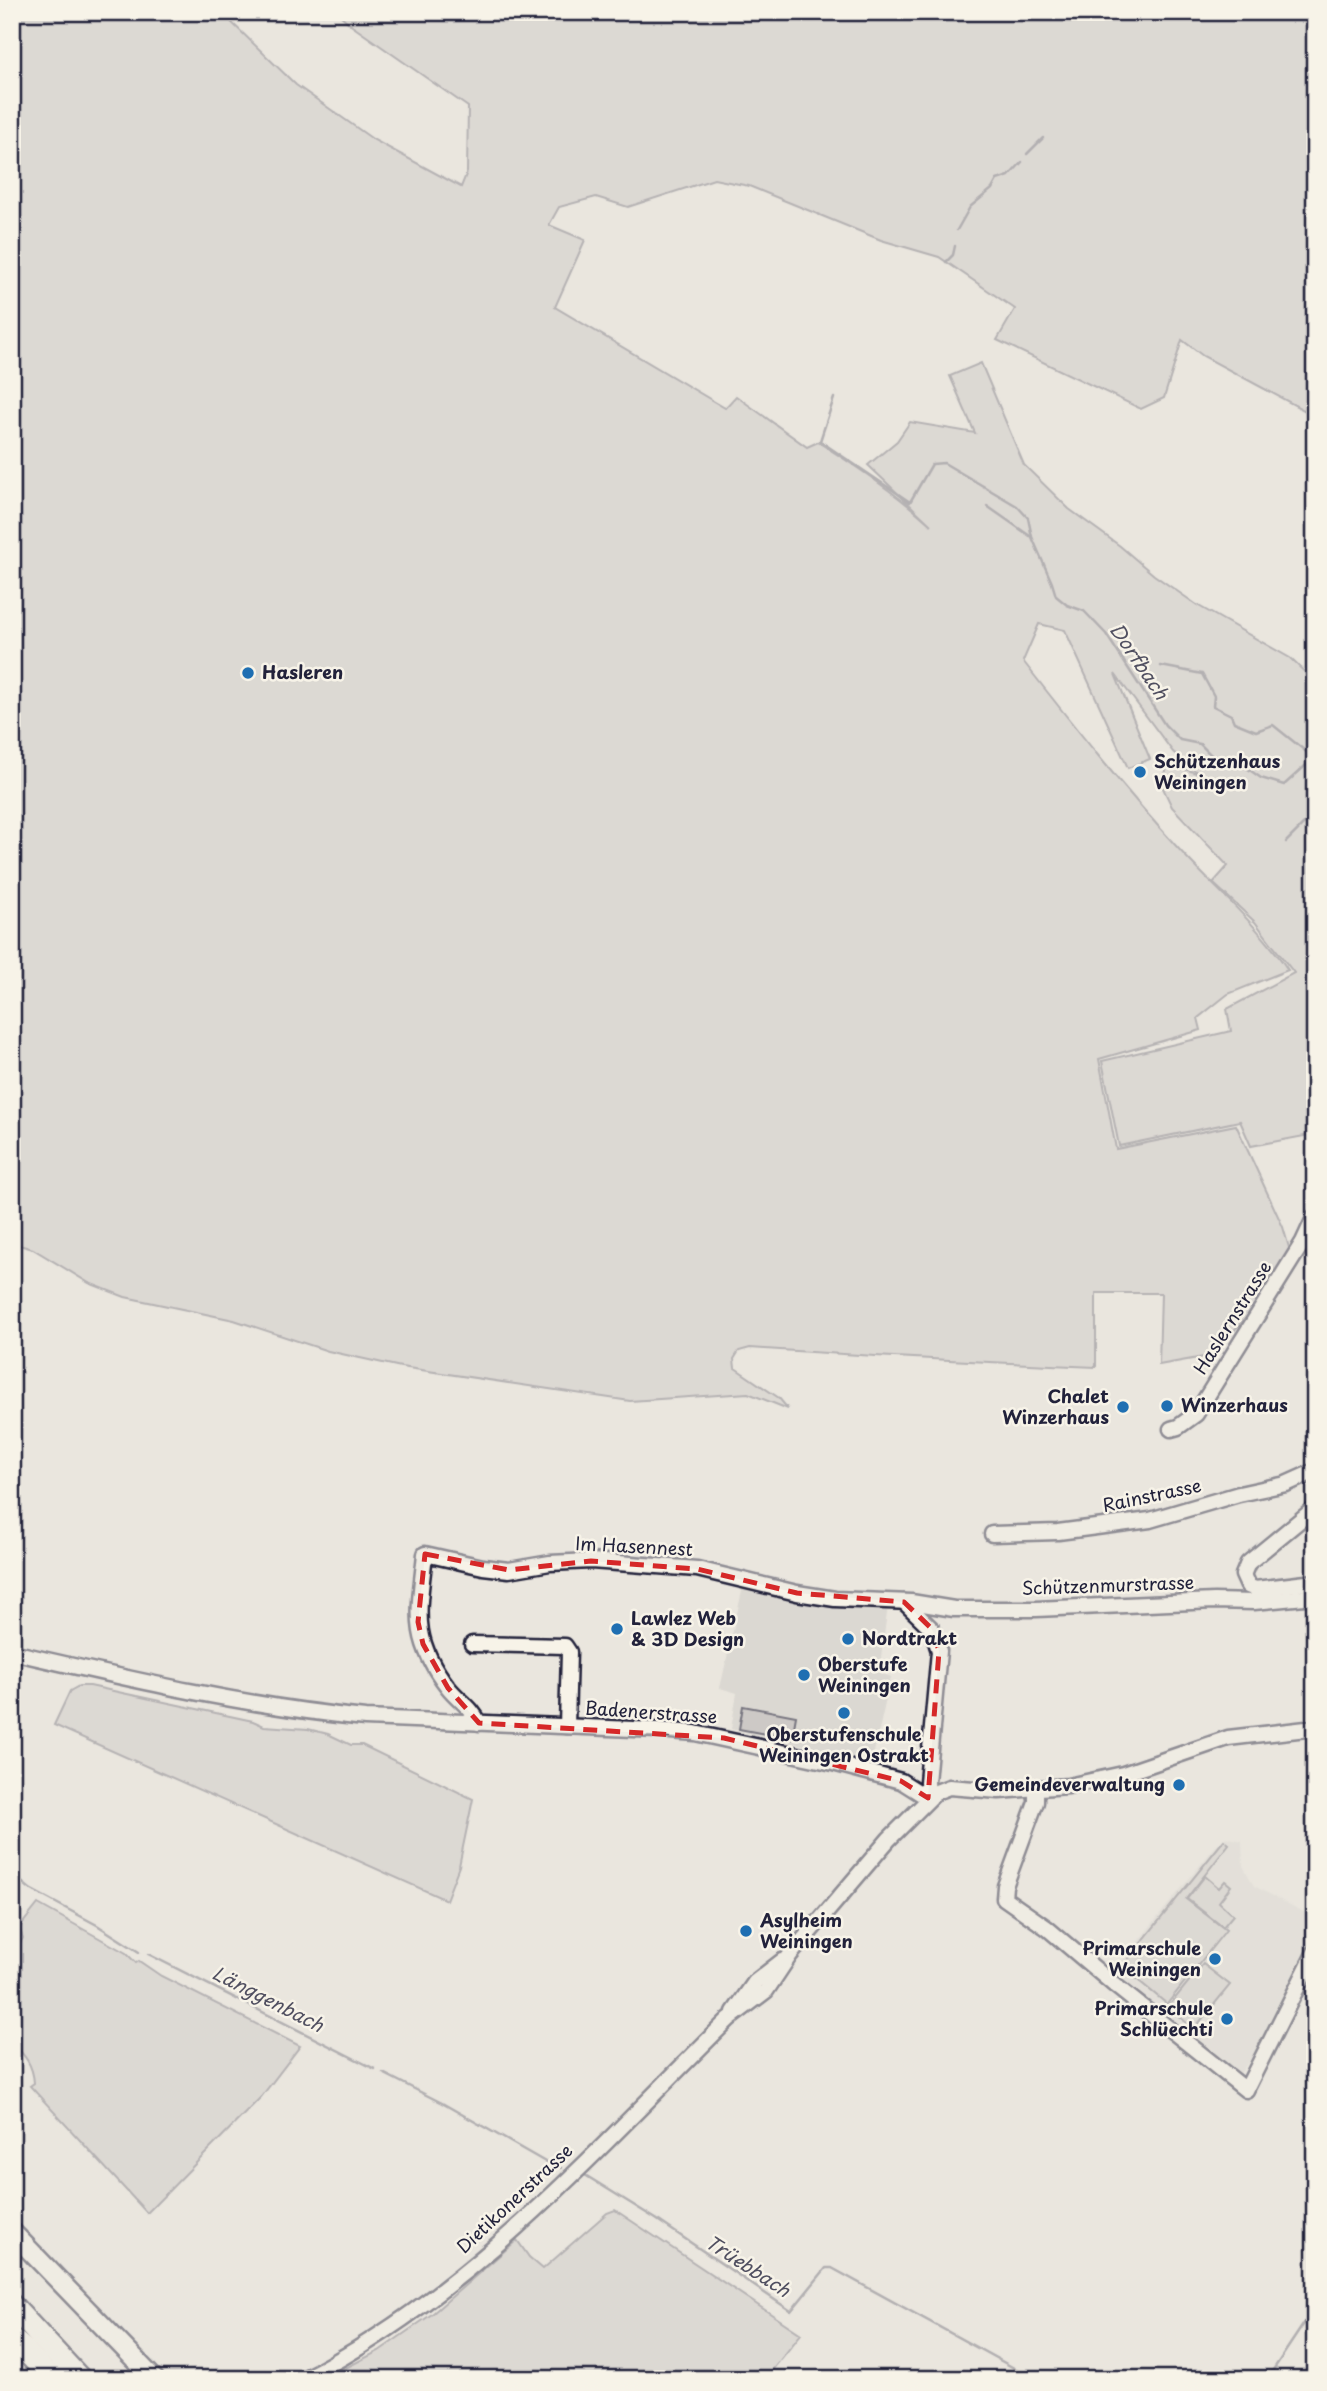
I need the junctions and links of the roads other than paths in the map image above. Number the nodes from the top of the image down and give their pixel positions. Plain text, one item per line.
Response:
1 (1315, 1216) edge
2 (1171, 1429) dead end
3 (1315, 1471) edge
4 (1315, 1508) edge
5 (992, 1534) dead end
6 (1315, 1582) edge
7 (1315, 1596) edge
8 (904, 1602) junction
9 (472, 1644) dead end
10 (12, 1652) edge
11 (479, 1723) junction
12 (567, 1726) junction
13 (1315, 1728) edge
14 (1036, 1790) junction
15 (929, 1798) junction
16 (1315, 1952) edge
17 (12, 2232) edge
18 (12, 2305) edge
19 (12, 2339) edge
20 (12, 2352) edge
21 (35, 2379) edge
22 (52, 2379) edge
23 (80, 2379) edge
24 (154, 2379) edge
25 (303, 2379) edge

1 - 2 street, Haslernstrasse
3 - 5 street, Rainstrasse
4 - 6 street
7 - 8 street, Schützenmurstrasse
8 - 11 street, Im Hasennest
8 - 15 street
9 - 12 street
10 - 11 street, Badenerstrasse
11 - 12 street, Badenerstrasse
12 - 15 street, Badenerstrasse
13 - 14 street
14 - 15 street
14 - 16 street
15 - 25 street, Dietikonerstrasse
17 - 24 main road
18 - 23 highway
19 - 22 highway
20 - 21 highway

